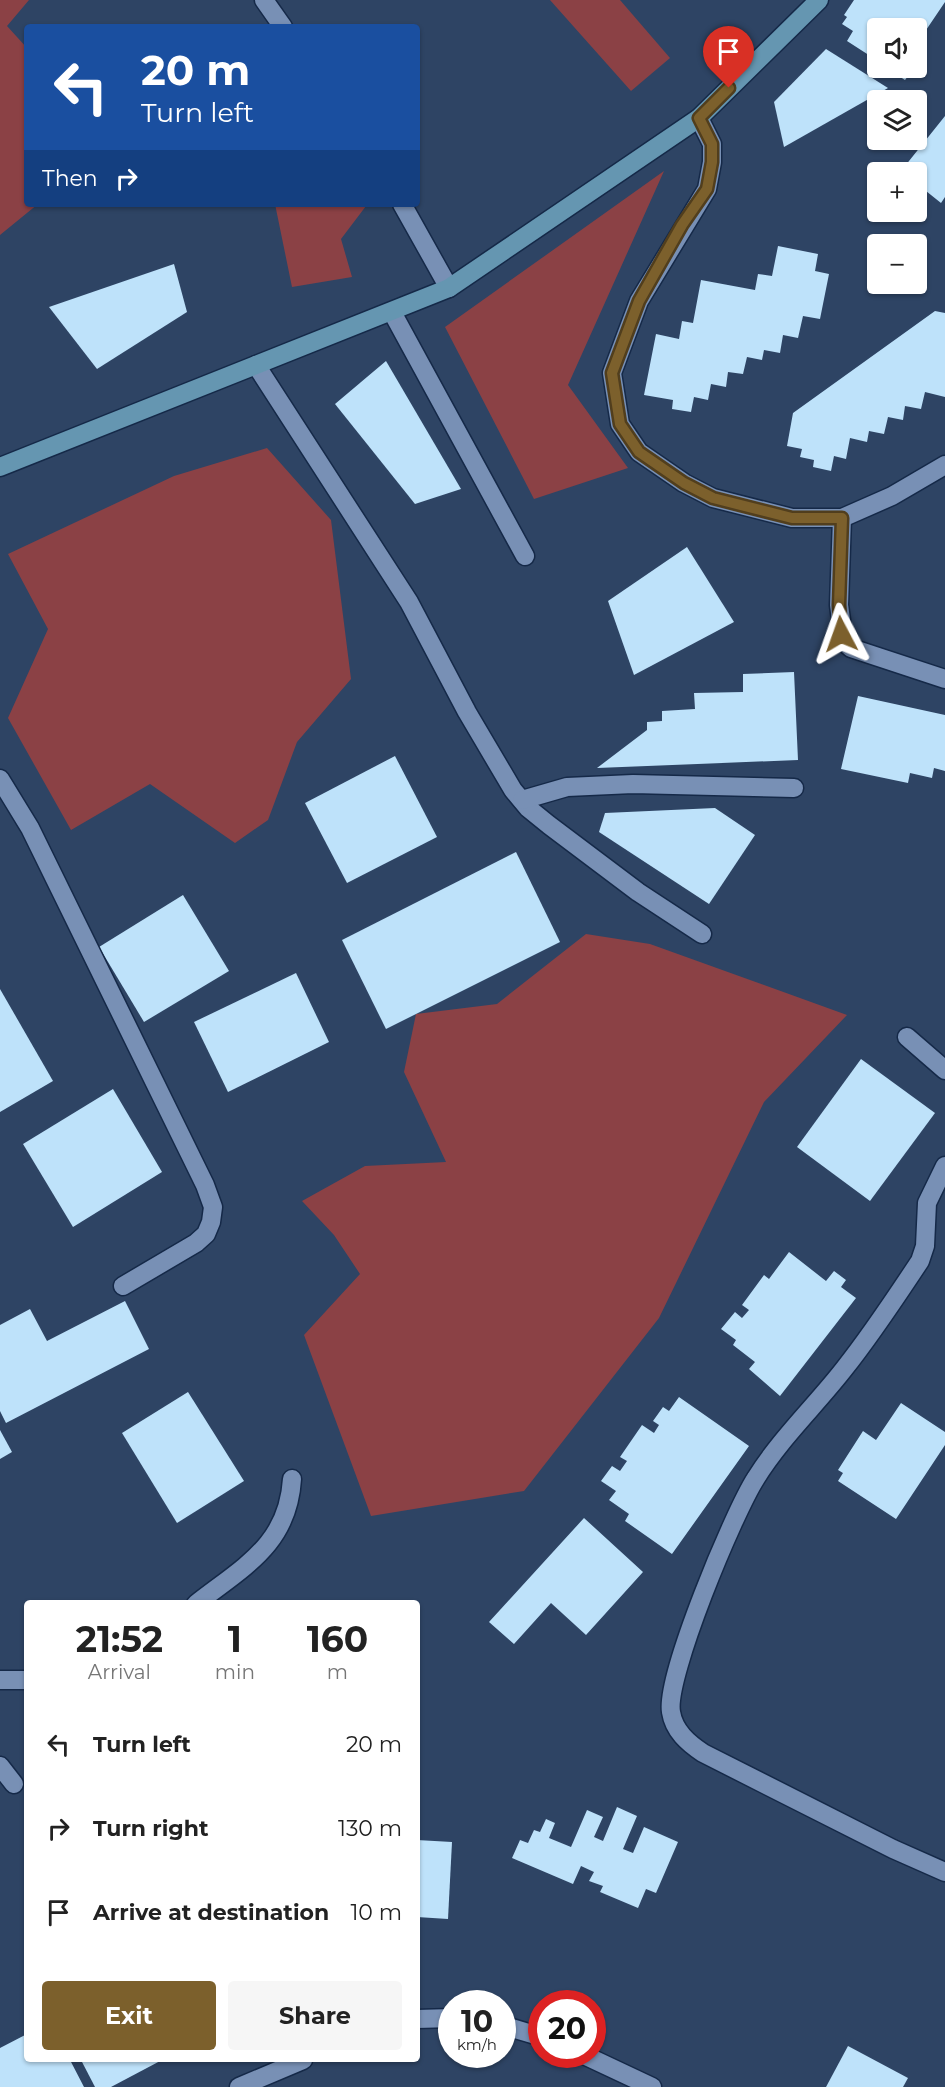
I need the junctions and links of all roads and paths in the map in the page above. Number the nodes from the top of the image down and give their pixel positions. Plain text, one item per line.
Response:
1 (264, 0) edge
2 (819, 0) edge
3 (281, 24) edge
4 (699, 118) junction
5 (404, 207) edge
6 (449, 288) junction
7 (392, 312) junction
8 (256, 365) junction
9 (945, 465) edge
10 (0, 466) edge
11 (842, 518) junction
12 (525, 556) dead end
13 (945, 679) edge
14 (0, 778) edge
15 (794, 788) dead end
16 (522, 800) junction
17 (702, 934) dead end
18 (907, 1037) dead end
19 (945, 1070) edge
20 (945, 1166) edge
21 (123, 1286) dead end
22 (291, 1479) dead end
23 (201, 1600) edge
24 (0, 1680) edge
25 (24, 1680) edge
26 (0, 1766) edge
27 (14, 1784) dead end
28 (945, 1872) edge
29 (438, 2018) edge
30 (420, 2019) edge
31 (301, 2062) edge
32 (606, 2065) edge
33 (283, 2079) edge
34 (239, 2087) edge
35 (652, 2087) edge

1 - 3 street
2 - 4 street
4 - 6 street
4 - 11 street
5 - 6 street
6 - 7 street
7 - 8 street
7 - 12 street
8 - 10 street
8 - 16 street
9 - 11 street
11 - 13 street
14 - 21 street
15 - 16 street
16 - 17 street
18 - 19 street
20 - 28 street
22 - 23 street
24 - 25 street
26 - 27 street
29 - 30 street
31 - 33 street
32 - 35 street
33 - 34 street

